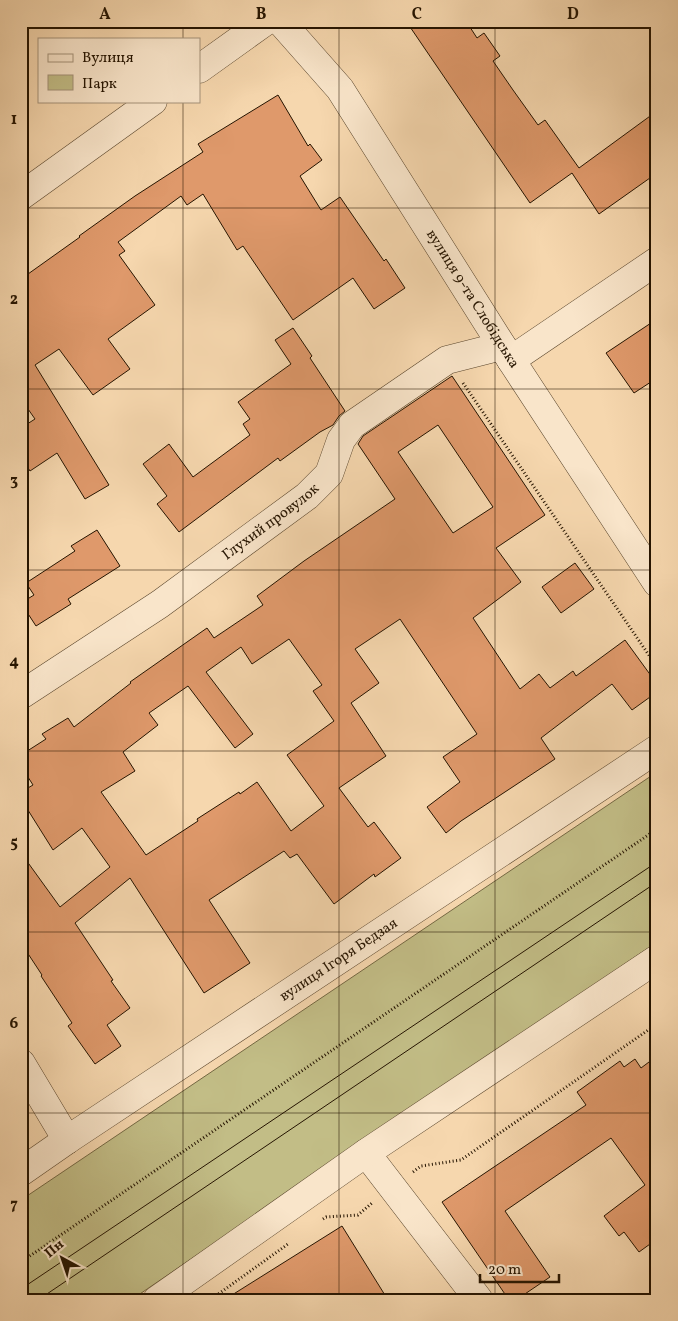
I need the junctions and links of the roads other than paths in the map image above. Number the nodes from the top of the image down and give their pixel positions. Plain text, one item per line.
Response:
1 (266, 21) edge
2 (280, 21) edge
3 (200, 68) edge
4 (153, 102) edge
5 (21, 196) edge
6 (657, 261) edge
7 (507, 353) junction
8 (657, 583) edge
9 (21, 695) edge
10 (657, 749) edge
11 (657, 959) edge
12 (21, 1064) edge
13 (67, 1140) junction
14 (366, 1153) junction
15 (21, 1172) edge
16 (157, 1300) edge
17 (478, 1300) edge

1 - 3 street
2 - 7 street, вулиця 9-та Слобідська
4 - 5 street
6 - 7 street, Глухий провулок
7 - 8 street, вулиця 9-та Слобідська
7 - 9 street, Глухий провулок
10 - 13 street, вулиця Ігоря Бедзая
11 - 14 street
12 - 13 street
13 - 15 street, вулиця Ігоря Бедзая
14 - 16 street
14 - 17 street

